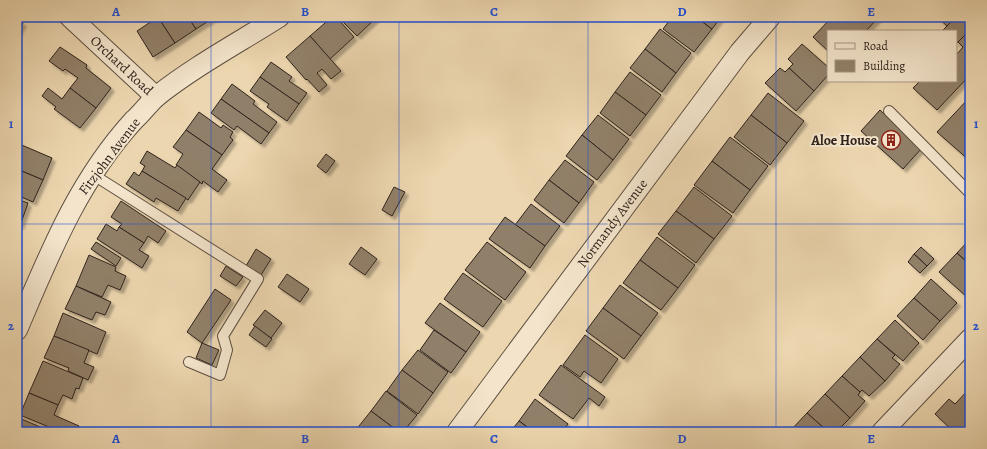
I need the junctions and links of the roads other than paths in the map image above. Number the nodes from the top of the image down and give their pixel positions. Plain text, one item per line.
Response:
1 (70, 17) edge
2 (279, 17) edge
3 (770, 17) edge
4 (156, 97) junction
5 (890, 111) dead end
6 (92, 174) junction
7 (970, 193) edge
8 (17, 330) edge
9 (970, 339) edge
10 (189, 362) dead end
11 (457, 432) edge
12 (882, 432) edge

1 - 4 street, Orchard Road
2 - 4 street, Fitzjohn Avenue
3 - 11 street, Normandy Avenue
4 - 6 street, Fitzjohn Avenue
5 - 7 lane
6 - 8 street, Fitzjohn Avenue
6 - 10 lane
9 - 12 street

